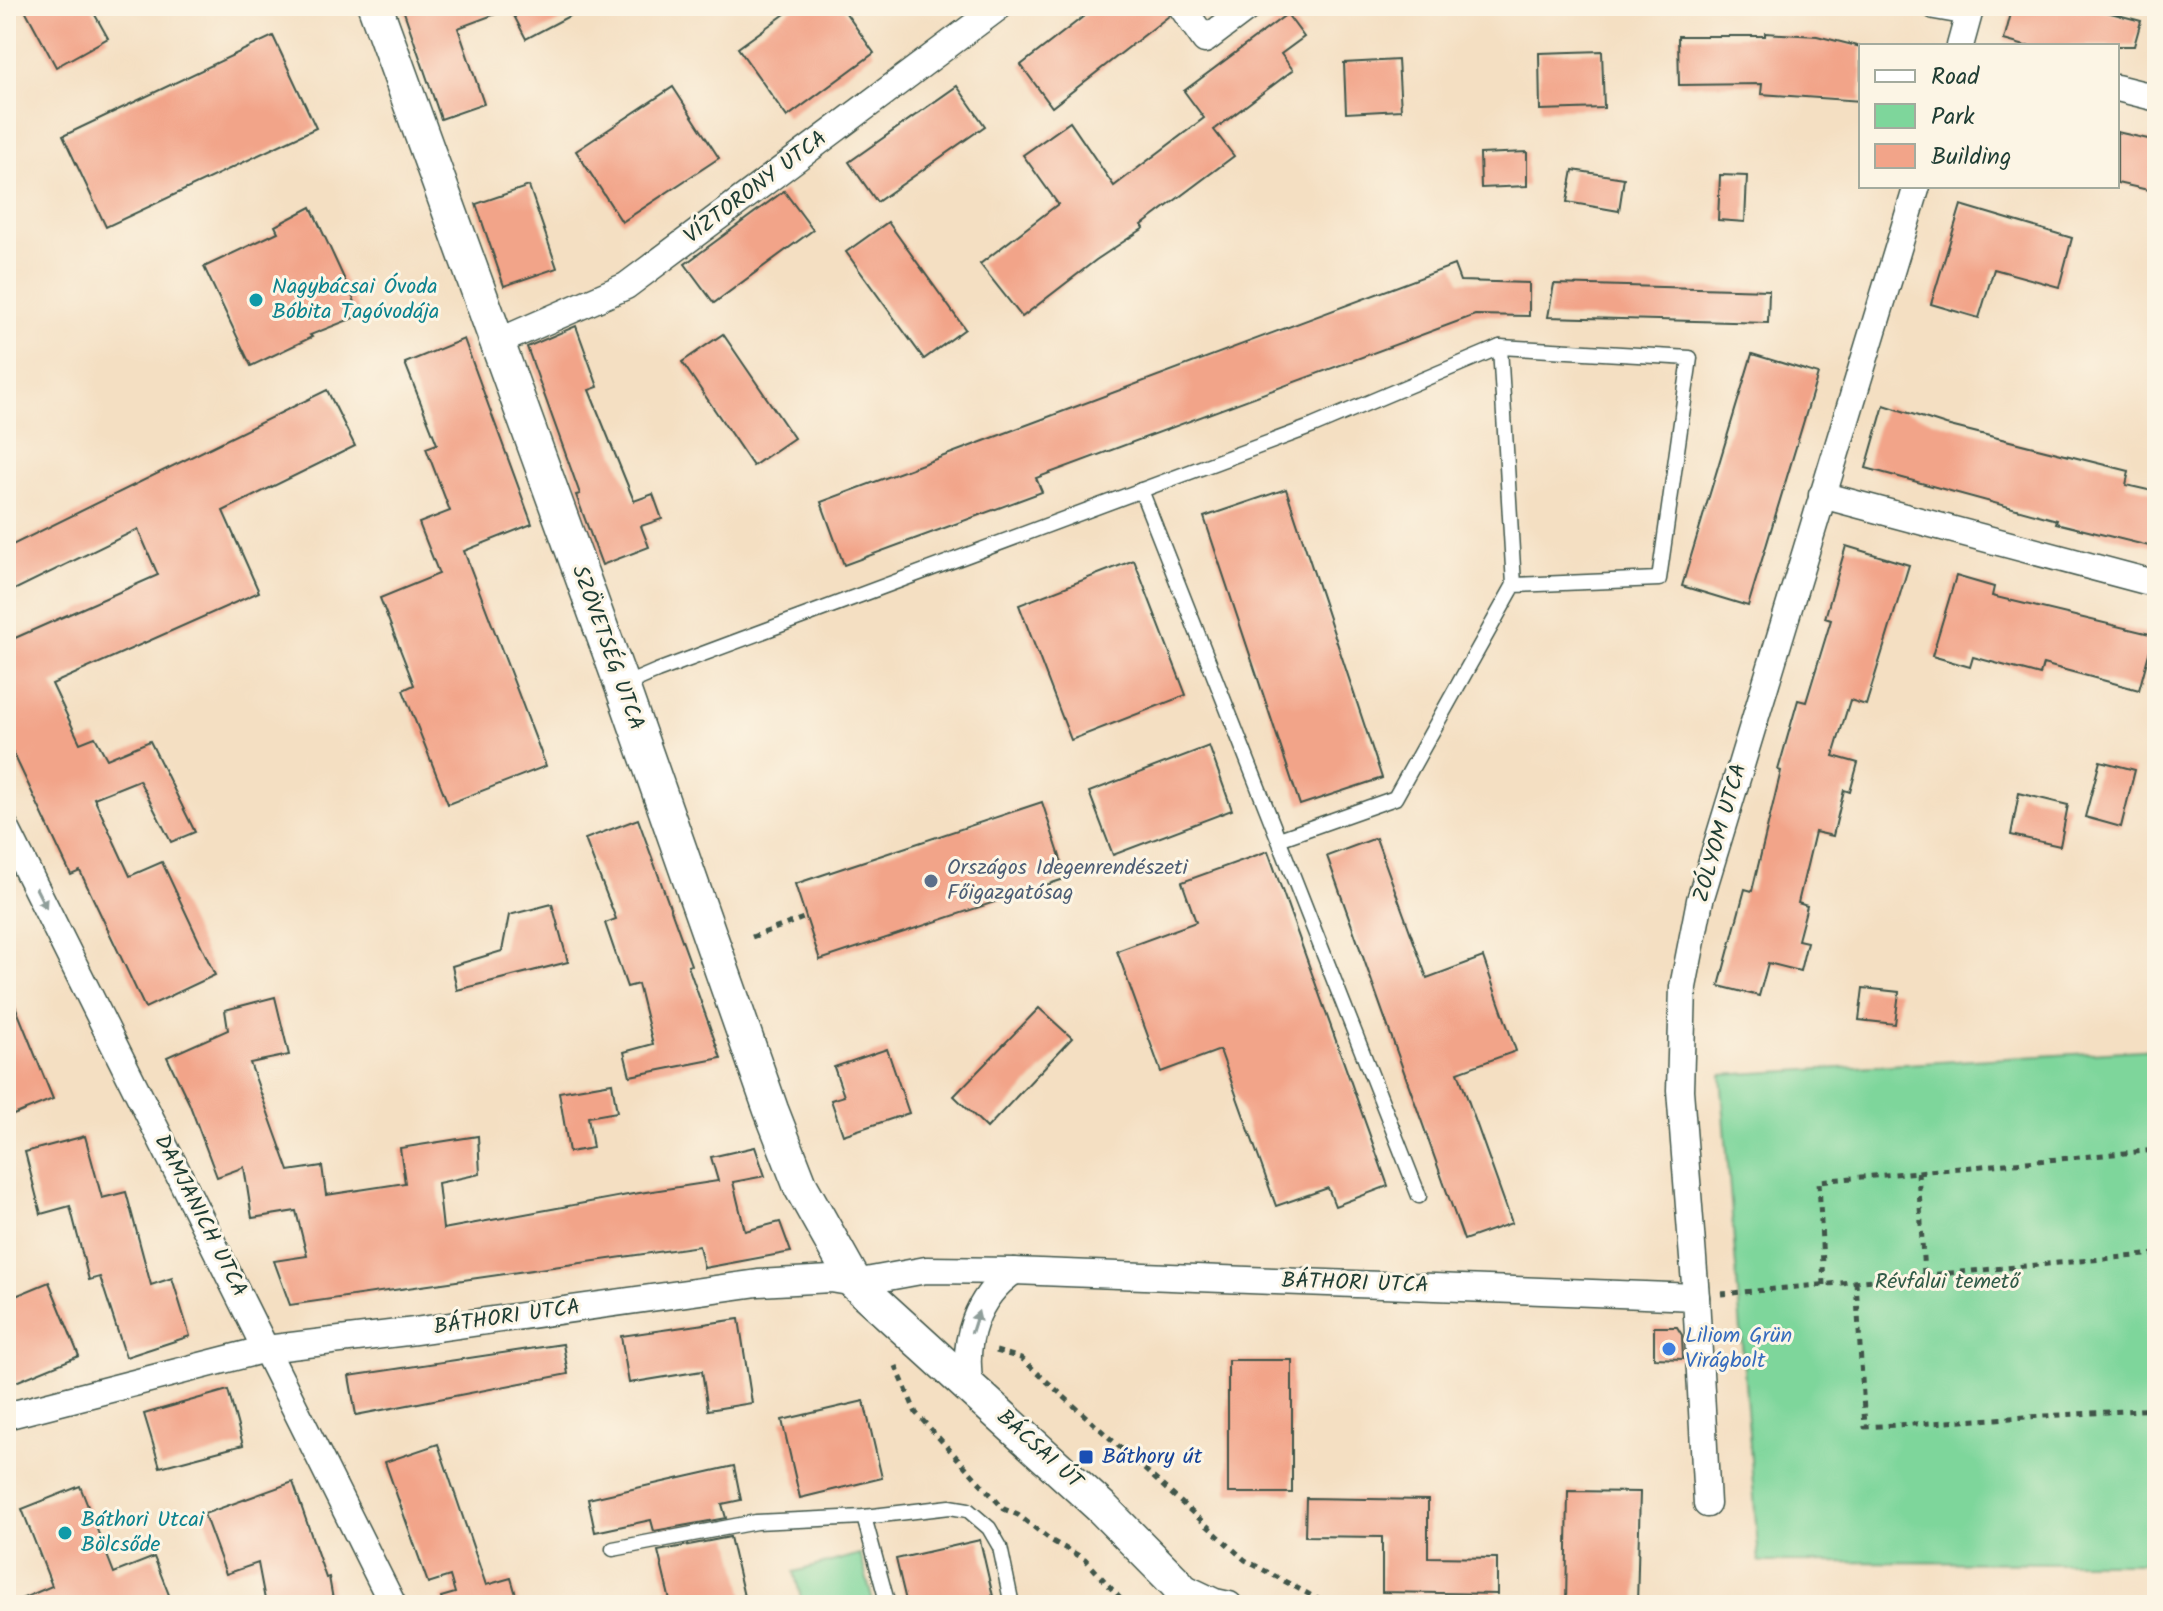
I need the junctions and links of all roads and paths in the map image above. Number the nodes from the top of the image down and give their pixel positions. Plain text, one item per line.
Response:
1 (376, 6) edge
2 (1000, 6) edge
3 (1181, 6) edge
4 (1250, 6) edge
5 (1935, 6) edge
6 (1970, 9) edge
7 (1961, 44) edge
8 (2119, 88) edge
9 (2157, 98) edge
10 (1916, 188) edge
11 (498, 342) junction
12 (1500, 347) junction
13 (1141, 490) junction
14 (1822, 495) junction
15 (2157, 584) edge
16 (1514, 585) junction
17 (622, 686) junction
18 (6, 828) edge
19 (1279, 839) junction
20 (806, 917) dead end
21 (752, 937) dead end
22 (2157, 1150) edge
23 (1918, 1172) junction
24 (1419, 1196) dead end
25 (2157, 1254) edge
26 (1014, 1271) junction
27 (1924, 1275) junction
28 (1856, 1282) junction
29 (855, 1283) junction
30 (1824, 1285) junction
31 (1696, 1297) junction
32 (985, 1348) dead end
33 (266, 1349) junction
34 (888, 1355) dead end
35 (970, 1386) junction
36 (2157, 1409) edge
37 (6, 1416) edge
38 (1707, 1504) dead end
39 (864, 1517) junction
40 (613, 1549) dead end
41 (1184, 1594) edge
42 (393, 1605) edge
43 (888, 1605) edge
44 (1012, 1605) edge
45 (1126, 1605) edge
46 (1229, 1605) edge
47 (1329, 1605) edge

1 - 11 street, SZÖVETSÉG UTCA
2 - 11 street, VÍZTORONY UTCA
3 - 4 street
5 - 6 street
6 - 7 street
8 - 9 street
10 - 14 street, ZÓLYOM UTCA
11 - 17 street, SZÖVETSÉG UTCA
12 - 13 lane
12 - 16 lane
12 - 16 lane
13 - 17 lane
13 - 19 lane
14 - 15 street
14 - 31 street, ZÓLYOM UTCA
16 - 19 lane
17 - 29 street, SZÖVETSÉG UTCA
18 -> 33 street, DAMJANICH UTCA
19 - 24 lane
20 - 21 path
22 - 23 path
23 - 27 path
23 - 30 path
25 - 27 path
26 - 29 street, BÁTHORI UTCA
26 - 31 street, BÁTHORI UTCA
35 -> 26 street
27 - 28 path
28 - 30 path
28 - 36 path
29 - 33 street, BÁTHORI UTCA
29 - 35 street, BÁCSAI ÚT
30 - 31 path
31 - 38 street, ZÓLYOM UTCA
32 - 47 path
33 - 37 street, BÁTHORI UTCA
33 - 42 street, DAMJANICH UTCA
34 - 45 path
35 - 41 street, BÁCSAI ÚT
39 - 40 lane
39 - 43 lane
39 - 44 lane
41 - 46 street, BÁCSAI ÚT

